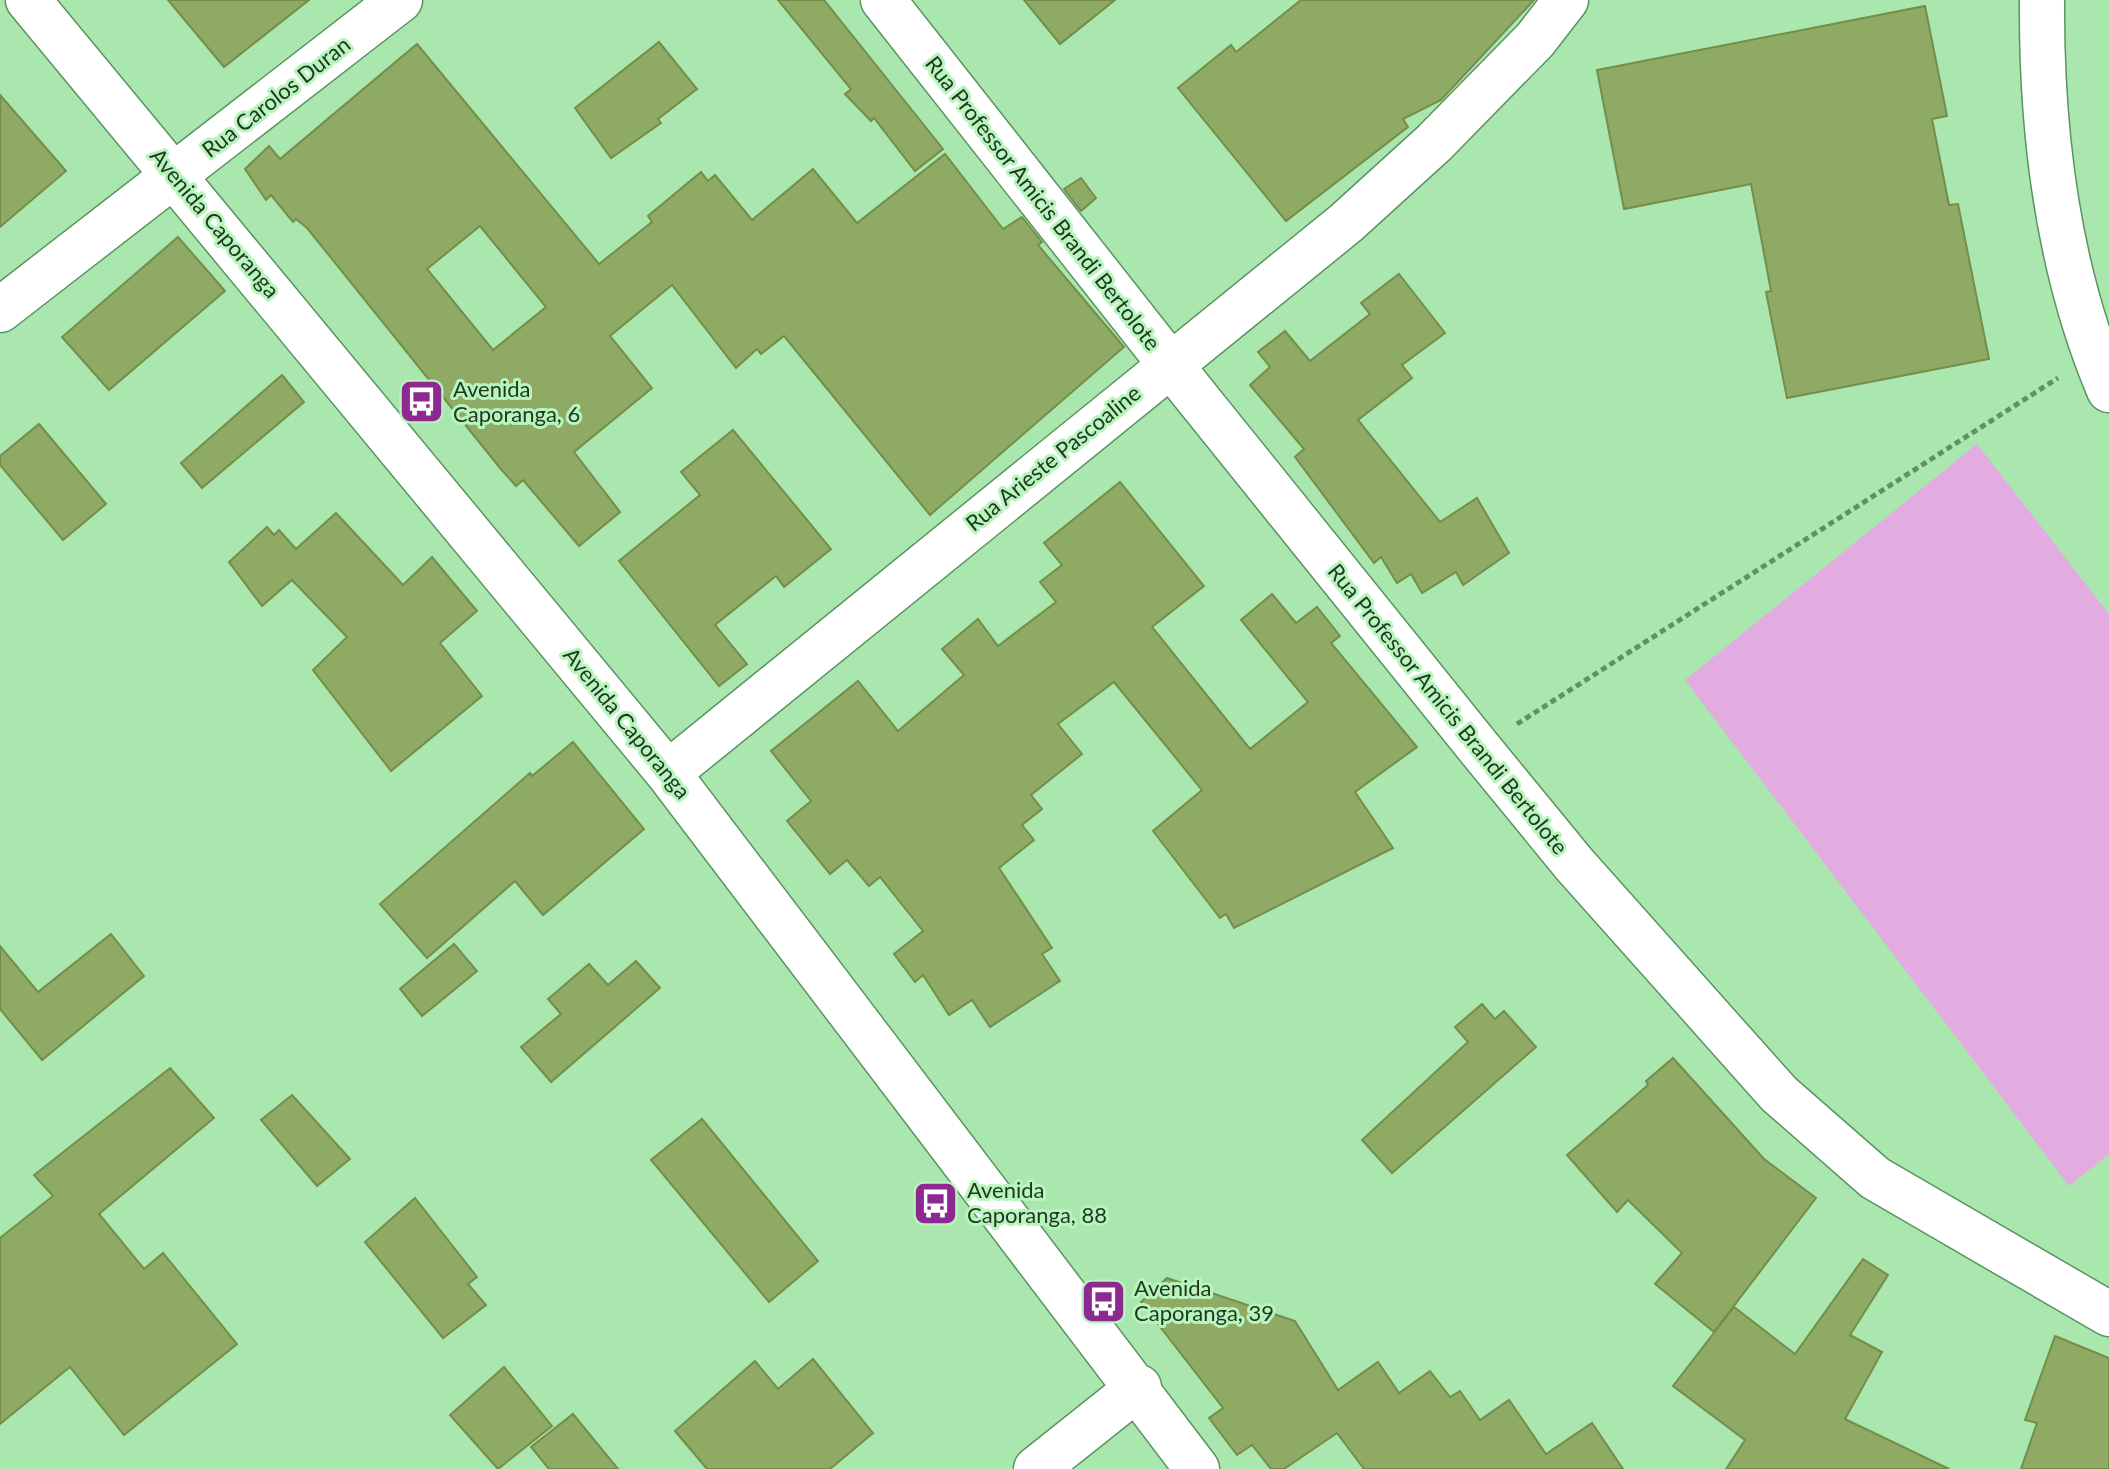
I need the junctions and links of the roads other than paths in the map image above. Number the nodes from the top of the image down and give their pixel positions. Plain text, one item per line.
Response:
1 (28, 0) edge
2 (400, 0) edge
3 (883, 0) edge
4 (1566, 0) edge
5 (2042, 0) edge
6 (177, 175) junction
7 (0, 310) edge
8 (1169, 363) junction
9 (2102, 372) edge
10 (668, 773) junction
11 (2109, 1314) edge
12 (1139, 1387) junction
13 (1036, 1469) edge
14 (1197, 1469) edge

1 - 6 street, Avenida Caporanga
2 - 6 street, Rua Carolos Duran
3 - 8 street, Rua Professor Amicis Brandi Bertolote
4 - 8 street, Rua Arieste Pascoaline
5 - 9 street
6 - 7 street, Rua Carolos Duran
6 - 10 street, Avenida Caporanga
8 - 10 street, Rua Arieste Pascoaline
8 - 11 street, Rua Professor Amicis Brandi Bertolote
10 - 12 street, Avenida Caporanga
12 - 13 street
12 - 14 street, Avenida Caporanga

